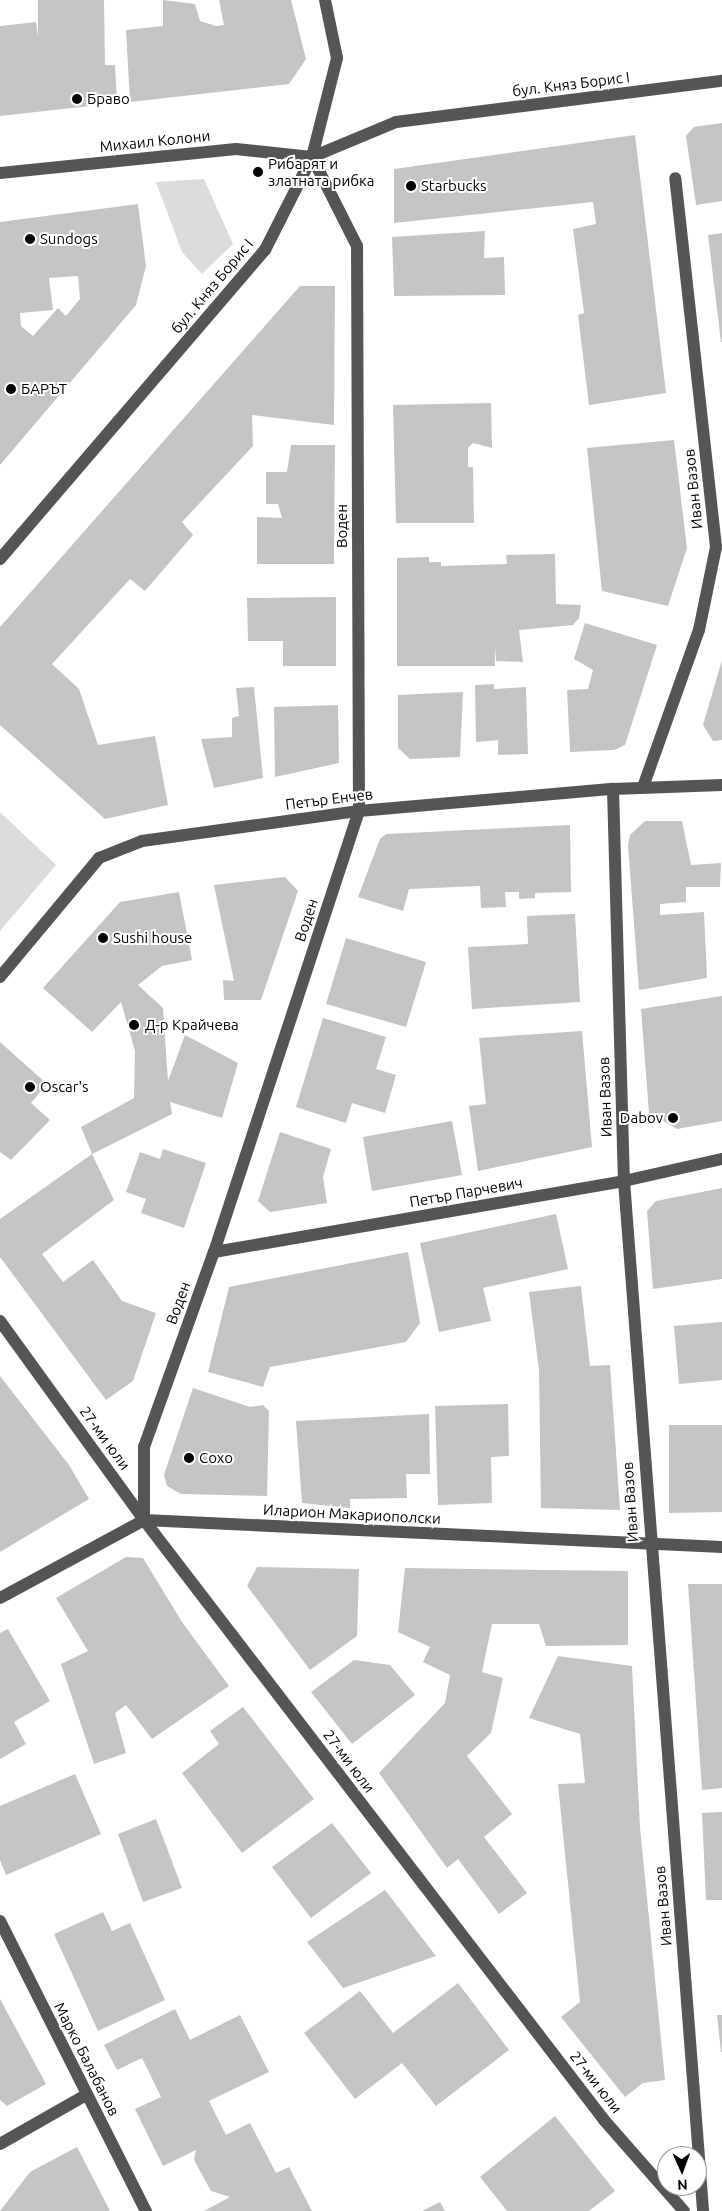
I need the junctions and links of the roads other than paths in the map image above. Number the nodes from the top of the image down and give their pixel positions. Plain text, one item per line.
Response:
1 (325, 0) edge
2 (722, 81) edge
3 (312, 157) junction
4 (0, 173) edge
5 (675, 178) dead end
6 (0, 559) edge
7 (722, 785) edge
8 (643, 787) junction
9 (613, 789) junction
10 (359, 810) junction
11 (0, 977) edge
12 (722, 1159) edge
13 (624, 1181) junction
14 (214, 1252) junction
15 (0, 1321) edge
16 (144, 1520) junction
17 (650, 1547) junction
18 (722, 1547) edge
19 (0, 1598) edge
20 (0, 1921) edge
21 (86, 2095) junction
22 (0, 2144) edge
23 (146, 2211) edge
24 (684, 2211) edge
25 (703, 2211) edge

1 - 3 street
2 - 3 street, бул. Княз Борис I
3 - 4 street, Михаил Колони
3 - 6 street, бул. Княз Борис I
3 - 10 street, Воден
5 - 8 street, Иван Вазов
7 - 8 street, Петър Енчев
8 - 9 street, Петър Енчев
9 - 10 street, Петър Енчев
9 - 13 street, Иван Вазов
10 - 11 street, Петър Енчев
10 - 14 street, Воден
12 - 13 street, Петър Парчевич
13 - 14 street, Петър Парчевич
13 - 17 street, Иван Вазов
14 - 16 street, Воден
15 - 16 street, 27-ми юли
16 - 17 street, Иларион Макариополски
16 - 19 street
16 - 24 street, 27-ми юли
17 - 18 street, Иларион Макариополски
17 - 25 street, Иван Вазов
20 - 21 street, Марко Балабанов
21 - 22 street
21 - 23 street, Марко Балабанов

